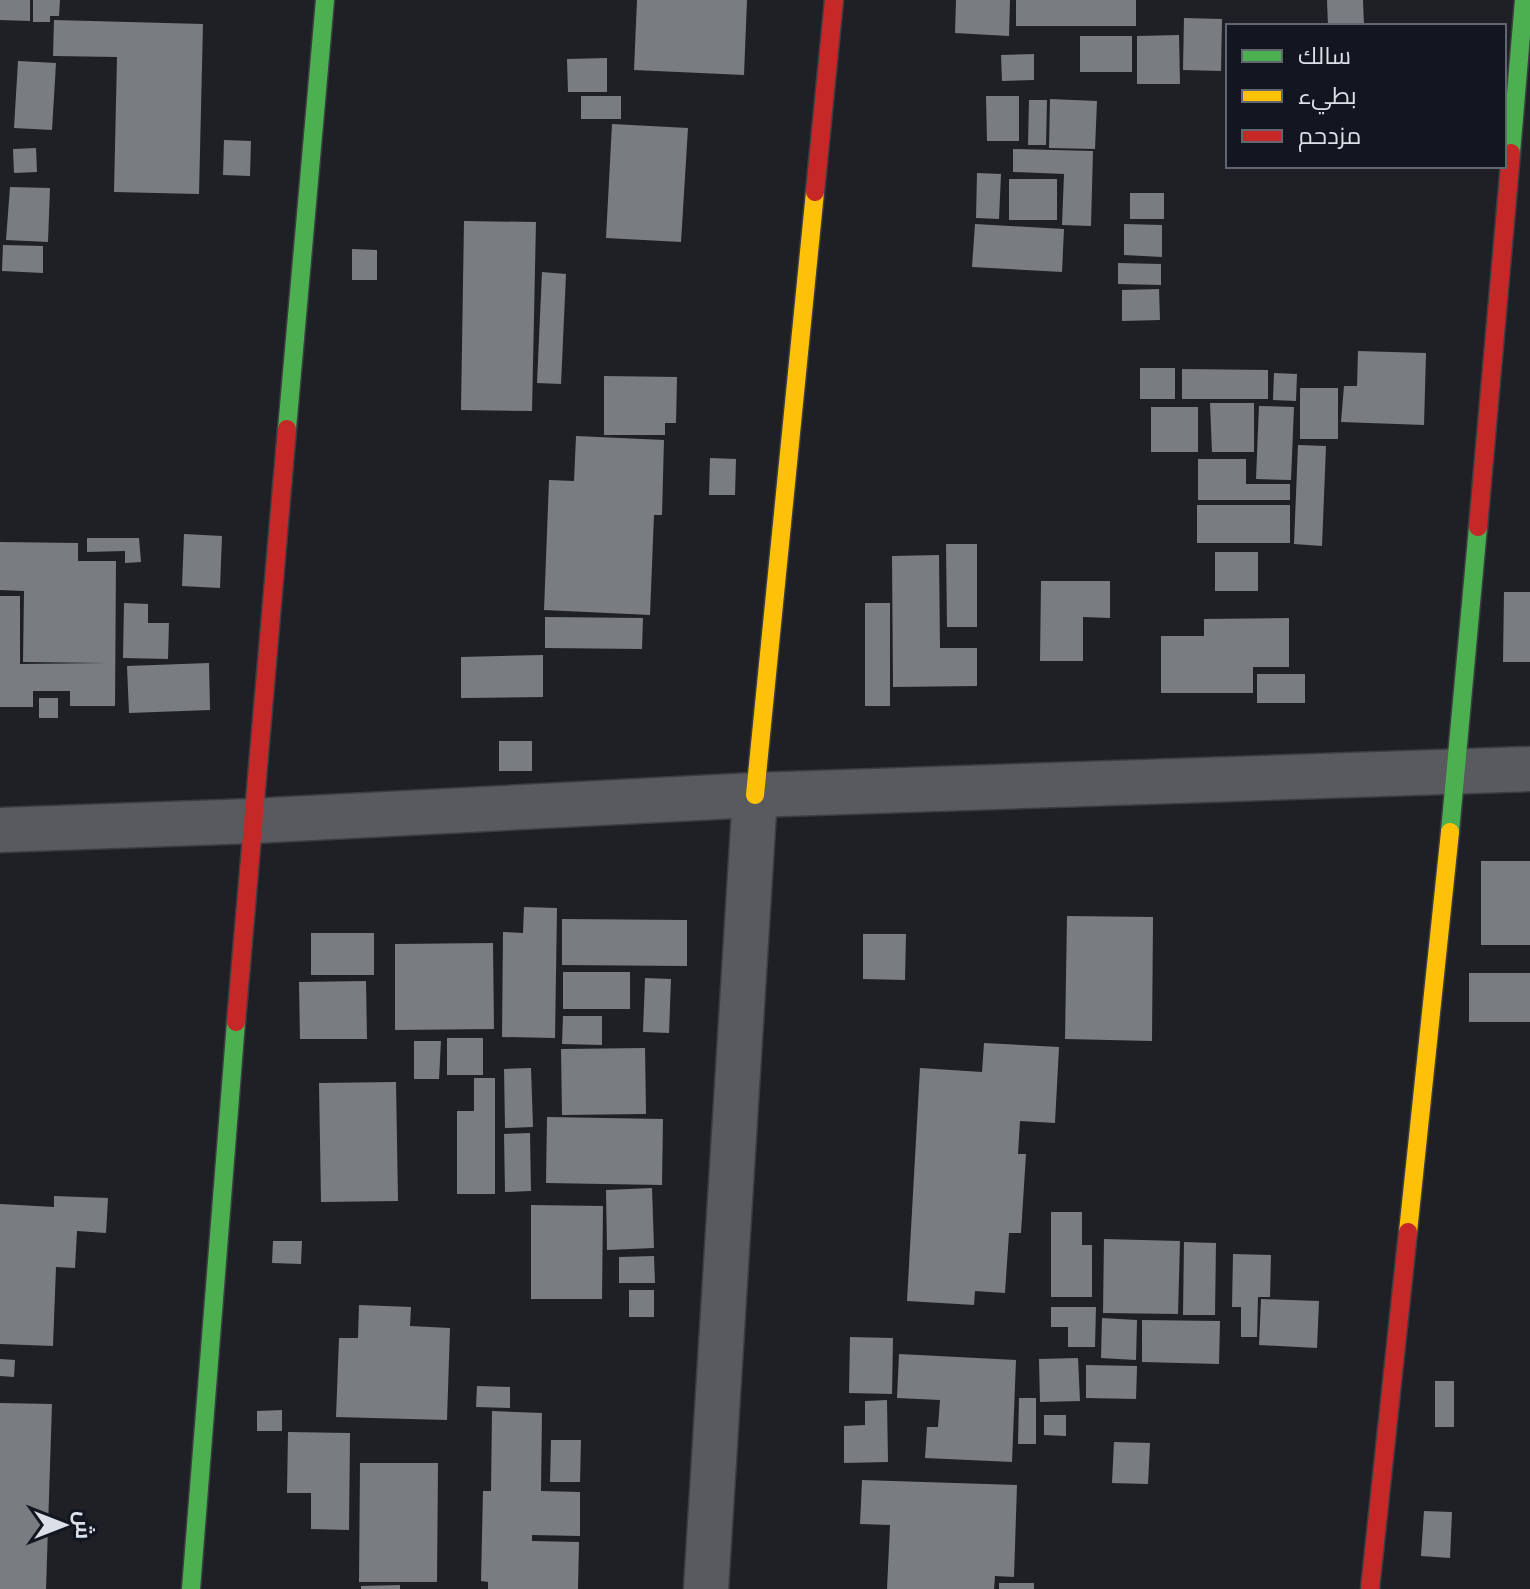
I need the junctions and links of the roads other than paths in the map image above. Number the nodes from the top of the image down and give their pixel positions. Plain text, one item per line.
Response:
1 (325, 0) edge
2 (834, 0) edge
3 (1524, 0) edge
4 (1530, 769) edge
5 (1457, 771) junction
6 (755, 795) junction
7 (252, 821) junction
8 (0, 830) edge
9 (191, 1589) edge
10 (706, 1589) edge
11 (1370, 1589) edge

1 - 7 street
2 - 6 street
3 - 5 street
4 - 5 street
5 - 6 street
5 - 11 street
6 - 7 street
6 - 10 street
7 - 8 street
7 - 9 street

